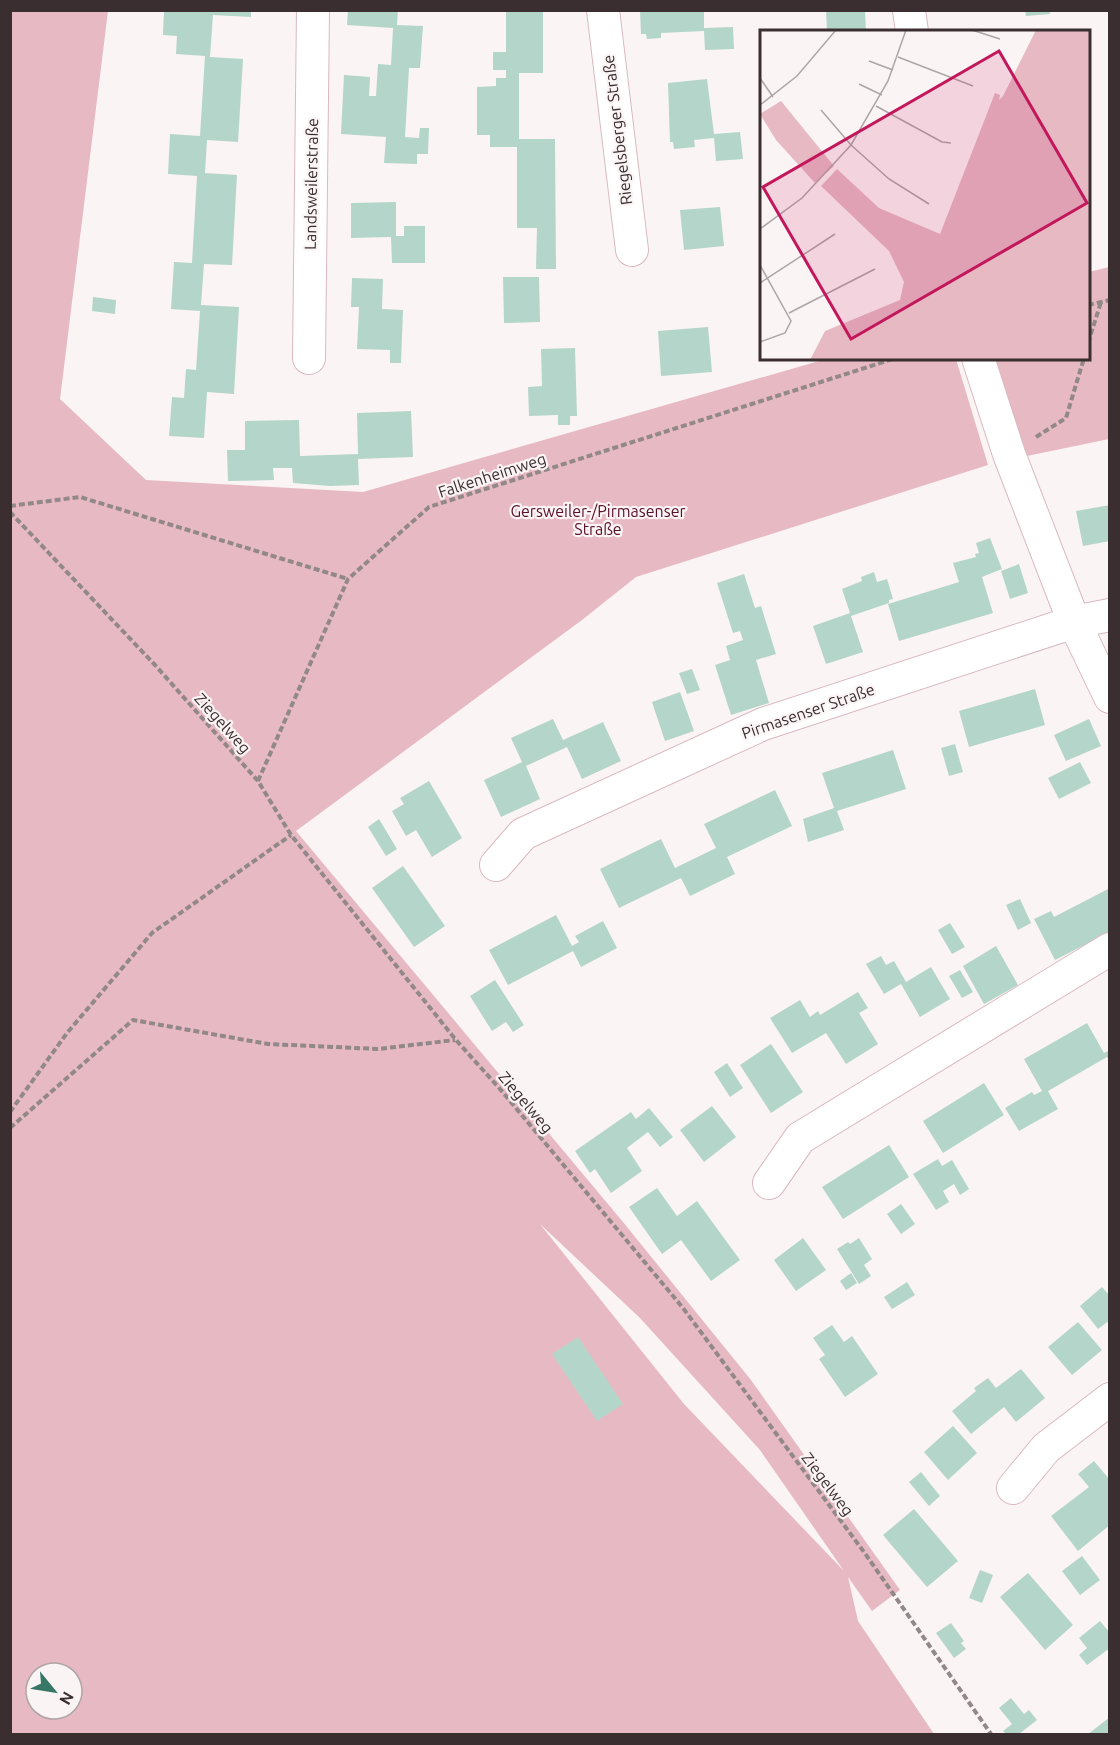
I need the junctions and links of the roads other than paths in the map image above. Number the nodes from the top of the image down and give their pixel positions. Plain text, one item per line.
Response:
1 (313, 10) edge
2 (603, 10) edge
3 (909, 10) edge
4 (912, 30) edge
5 (632, 250) dead end
6 (309, 358) dead end
7 (979, 360) edge
8 (1110, 615) edge
9 (1074, 622) junction
10 (1110, 697) edge
11 (496, 865) dead end
12 (1110, 949) edge
13 (769, 1183) dead end
14 (1110, 1399) edge
15 (1013, 1488) dead end

1 - 6 street, Landsweilerstraße
2 - 5 street, Riegelsberger Straße
3 - 4 street
7 - 9 street
8 - 9 street, Pirmasenser Straße
9 - 10 street
9 - 11 street, Pirmasenser Straße
12 - 13 street
14 - 15 street

